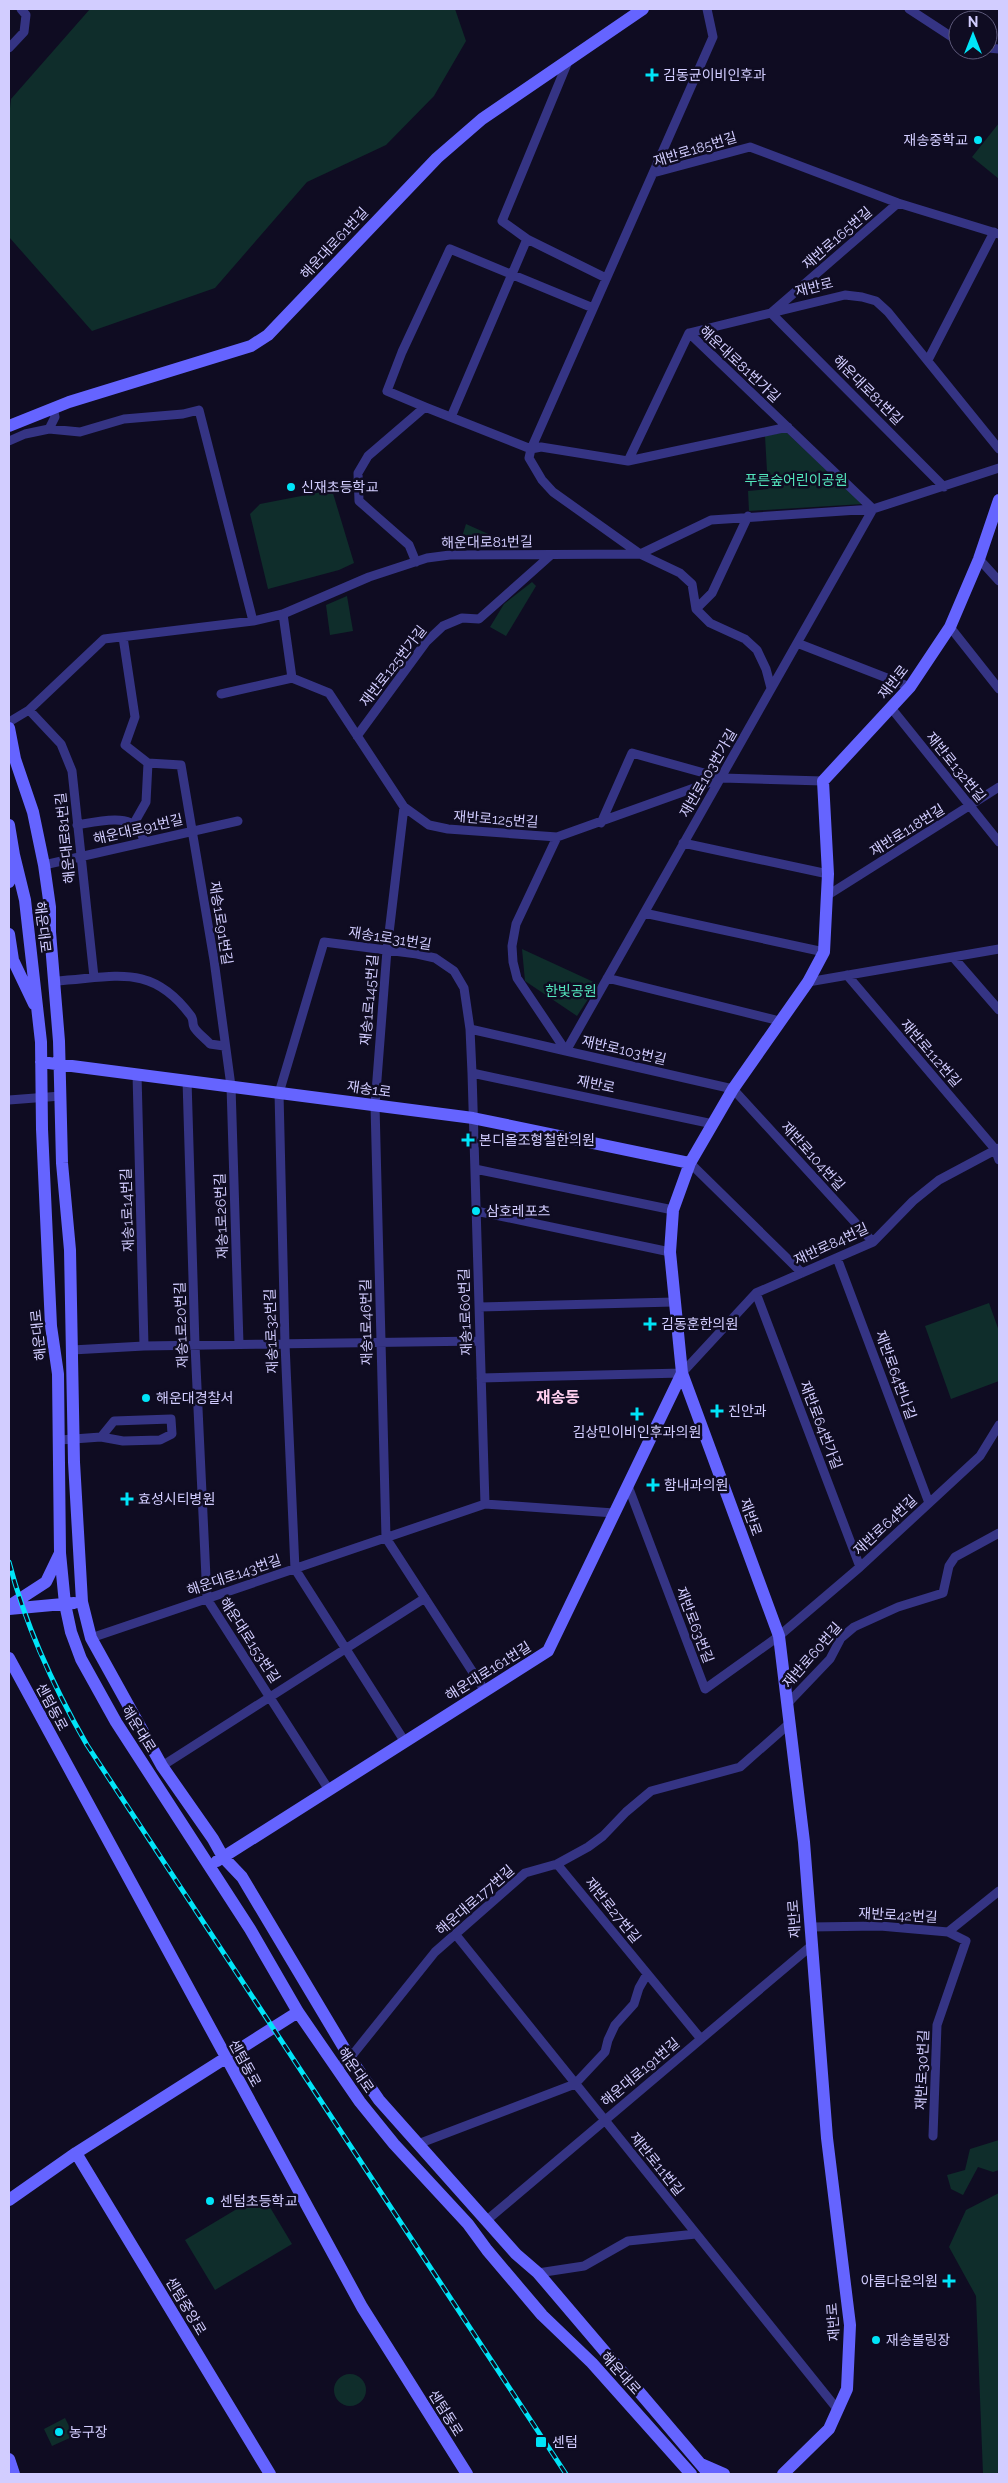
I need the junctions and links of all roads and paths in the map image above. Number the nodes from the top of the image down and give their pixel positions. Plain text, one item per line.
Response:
1 (643, 9) edge
2 (707, 9) edge
3 (909, 9) edge
4 (25, 11) edge
5 (948, 34) edge
6 (9, 48) edge
7 (569, 58) junction
8 (653, 173) junction
9 (898, 203) junction
10 (997, 233) edge
11 (527, 239) junction
12 (511, 274) junction
13 (606, 278) junction
14 (593, 308) junction
15 (772, 313) junction
16 (689, 333) junction
17 (928, 360) junction
18 (425, 407) junction
19 (54, 413) junction
20 (451, 418) junction
21 (9, 426) edge
22 (788, 427) junction
23 (49, 429) junction
24 (66, 430) junction
25 (9, 441) edge
26 (531, 449) junction
27 (999, 449) edge
28 (628, 461) junction
29 (999, 468) edge
30 (944, 487) junction
31 (999, 500) edge
32 (873, 509) junction
33 (748, 516) junction
34 (640, 554) junction
35 (551, 555) junction
36 (979, 559) junction
37 (416, 562) junction
38 (999, 581) edge
39 (696, 609) junction
40 (283, 614) junction
41 (253, 620) junction
42 (950, 627) junction
43 (123, 636) junction
44 (797, 643) junction
45 (292, 678) junction
46 (771, 688) junction
47 (910, 688) junction
48 (999, 689) edge
49 (221, 694) dead end
50 (892, 708) junction
51 (29, 710) junction
52 (9, 722) edge
53 (9, 728) edge
54 (357, 736) junction
55 (148, 763) junction
56 (722, 778) junction
57 (823, 782) junction
58 (999, 788) edge
59 (970, 807) junction
60 (404, 808) junction
61 (238, 821) dead end
62 (601, 823) junction
63 (9, 825) edge
64 (78, 825) junction
65 (133, 825) junction
66 (192, 831) junction
67 (556, 837) junction
68 (144, 842) junction
69 (999, 842) edge
70 (683, 843) junction
71 (14, 856) junction
72 (80, 856) junction
73 (44, 865) junction
74 (828, 874) junction
75 (9, 882) edge
76 (828, 895) junction
77 (644, 913) junction
78 (9, 934) edge
79 (999, 949) edge
80 (387, 950) junction
81 (824, 952) junction
82 (953, 957) junction
83 (846, 975) junction
84 (94, 977) junction
85 (606, 978) junction
86 (55, 982) junction
87 (808, 982) junction
88 (999, 1010) edge
89 (39, 1013) junction
90 (780, 1021) junction
91 (470, 1029) junction
92 (224, 1046) junction
93 (566, 1051) junction
94 (41, 1062) junction
95 (59, 1063) junction
96 (472, 1073) junction
97 (137, 1074) junction
98 (187, 1080) junction
99 (231, 1086) junction
100 (733, 1089) junction
101 (279, 1093) junction
102 (61, 1096) junction
103 (42, 1097) junction
104 (9, 1100) edge
105 (374, 1105) junction
106 (473, 1118) junction
107 (713, 1124) junction
108 (997, 1149) edge
109 (999, 1160) edge
110 (690, 1163) junction
111 (475, 1169) junction
112 (673, 1210) junction
113 (476, 1212) junction
114 (873, 1242) junction
115 (670, 1252) junction
116 (837, 1258) junction
117 (802, 1273) junction
118 (756, 1293) junction
119 (674, 1302) junction
120 (479, 1307) junction
121 (480, 1341) junction
122 (380, 1342) junction
123 (239, 1344) junction
124 (285, 1344) junction
125 (195, 1345) junction
126 (144, 1346) junction
127 (72, 1350) junction
128 (682, 1373) junction
129 (481, 1378) junction
130 (999, 1425) edge
131 (996, 1436) edge
132 (101, 1437) junction
133 (74, 1439) junction
134 (60, 1440) junction
135 (628, 1486) junction
136 (929, 1503) junction
137 (485, 1504) junction
138 (614, 1513) junction
139 (999, 1533) edge
140 (386, 1538) junction
141 (60, 1553) junction
142 (860, 1567) junction
143 (295, 1569) junction
144 (425, 1598) junction
145 (207, 1599) junction
146 (82, 1602) junction
147 (65, 1604) junction
148 (9, 1607) edge
149 (779, 1636) junction
150 (91, 1638) junction
151 (346, 1649) junction
152 (9, 1658) edge
153 (485, 1691) junction
154 (270, 1697) junction
155 (788, 1704) junction
156 (790, 1723) junction
157 (405, 1742) junction
158 (162, 1766) junction
159 (329, 1790) junction
160 (223, 1856) junction
161 (557, 1864) junction
162 (210, 1866) junction
163 (999, 1892) edge
164 (810, 1927) junction
165 (948, 1932) junction
166 (456, 1935) junction
167 (811, 1946) junction
168 (647, 1974) junction
169 (298, 2012) junction
170 (701, 2039) junction
171 (350, 2058) junction
172 (226, 2060) junction
173 (337, 2068) junction
174 (575, 2084) junction
175 (604, 2120) junction
176 (933, 2136) dead end
177 (418, 2144) junction
178 (76, 2153) junction
179 (9, 2200) edge
180 (487, 2220) junction
181 (696, 2234) junction
182 (538, 2273) junction
183 (838, 2410) junction
184 (9, 2459) edge
185 (795, 2461) junction
186 (699, 2464) junction
187 (14, 2474) edge
188 (270, 2474) edge
189 (467, 2474) edge
190 (690, 2474) edge
191 (709, 2474) edge
192 (724, 2474) edge
193 (775, 2474) edge
194 (783, 2474) edge
195 (787, 2474) edge

1 - 7 main road, 해운대로61번길
2 - 8 street
3 - 5 street
4 - 6 street
7 - 11 street
7 - 19 main road, 해운대로61번길
8 - 9 street, 재반로185번길
8 - 13 street, 재반로185번길
9 - 10 street, 재반로185번길
9 - 15 street, 재반로165번길
10 - 17 street
11 - 12 street
11 - 13 street
12 - 14 street
12 - 18 street
12 - 20 street
13 - 14 street, 재반로185번길
14 - 26 street, 재반로185번길
15 - 16 street, 재반로
15 - 17 street, 재반로
15 - 30 street, 해운대로81번길
16 - 22 street, 해운대로81번가길
16 - 28 street, 해운대로81번가길
17 - 27 street, 재반로
18 - 20 street
18 - 37 street
19 - 21 main road, 해운대로61번길
19 - 23 street
19 - 24 street
20 - 26 street
22 - 28 street
22 - 32 street, 해운대로81번가길
23 - 24 street
23 - 25 street
24 - 41 street
26 - 28 street
26 - 34 street
29 - 30 street, 해운대로81번길
30 - 32 street, 해운대로81번길
31 - 36 main road, 재반로
32 - 33 street, 해운대로81번길
32 - 44 street, 재반로103번가길
33 - 34 street, 해운대로81번길
33 - 39 street
34 - 35 street, 해운대로81번길
34 - 39 street
35 - 37 street, 해운대로81번길
35 - 54 street, 재반로125번가길
36 - 38 street
36 - 42 main road, 재반로
37 - 40 street, 해운대로81번길
39 - 46 street
40 - 41 street, 해운대로81번길
40 - 45 street
41 - 43 street, 해운대로81번길
42 - 47 main road, 재반로
42 - 48 street
43 - 51 street, 해운대로81번길
43 - 55 street
44 - 46 street, 재반로103번가길
44 - 47 street
45 - 49 street
45 - 54 street, 재반로125번길
46 - 56 street, 재반로103번가길
47 - 50 main road, 재반로
50 - 57 main road, 재반로
50 - 59 street, 재반로132번길
51 - 52 street, 해운대로81번길
51 - 64 street, 해운대로81번길
53 - 73 main road, 해운대로
54 - 60 street, 재반로125번길
55 - 65 street
55 - 66 street, 재송1로91번길
56 - 57 street, 재반로125번길
56 - 62 street, 재반로125번길
56 - 62 street
56 - 70 street, 재반로103번가길
57 - 74 main road, 재반로
58 - 59 street, 재반로118번길
59 - 69 street, 재반로132번길
59 - 76 street, 재반로118번길
60 - 67 street, 재반로125번길
60 - 80 street, 재송1로145번길
61 - 66 street, 해운대로91번길
62 - 67 street, 재반로125번길
63 - 71 main road, 해운대로
64 - 65 street
64 - 72 street, 해운대로81번길
65 - 68 street
66 - 68 street, 해운대로91번길
66 - 92 street, 재송1로91번길
67 - 93 street, 재반로103번길
68 - 72 street, 해운대로91번길
70 - 74 street
70 - 77 street, 재반로103번가길
71 - 75 main road
71 - 89 main road, 해운대로
72 - 73 street, 해운대로91번길
72 - 84 street, 해운대로81번길
73 - 86 main road, 해운대로
74 - 76 main road, 재반로
76 - 81 main road, 재반로
77 - 81 street
77 - 85 street, 재반로103번가길
78 - 89 main road
79 - 82 street
80 - 91 street, 재송1로31번길
80 - 101 street, 재송1로31번길
80 - 105 street, 재송1로145번길
81 - 87 main road, 재반로
82 - 83 street
82 - 88 street
83 - 87 street
83 - 108 street, 재반로112번길
84 - 86 street
84 - 92 street
85 - 90 street
85 - 93 street, 재반로103번가길
86 - 95 main road, 해운대로
87 - 90 main road, 재반로
89 - 94 main road, 해운대로
90 - 100 main road, 재반로
91 - 93 street
91 - 96 street, 재송1로31번길
92 - 99 street, 재송1로91번길
93 - 100 street, 재반로103번길
94 - 95 main road, 재송1로
94 - 103 main road, 해운대로
95 - 97 main road, 재송1로
95 - 102 main road, 해운대로
96 - 106 street, 재송1로31번길
96 - 107 street, 재반로
97 - 98 main road, 재송1로
97 - 126 street, 재송1로14번길
98 - 99 main road, 재송1로
98 - 125 street, 재송1로20번길
99 - 101 main road, 재송1로
99 - 123 street, 재송1로26번길
100 - 107 main road, 재반로
100 - 114 street, 재반로104번길
101 - 105 main road, 재송1로
101 - 124 street, 재송1로32번길
102 - 103 street
102 - 127 main road, 해운대로
103 - 104 street
103 - 134 main road, 해운대로
105 - 106 main road, 재송1로
105 - 122 street, 재송1로46번길
106 - 110 main road, 재송1로
106 - 111 street, 재송1로60번길
107 - 110 main road, 재반로
108 - 109 street
108 - 114 street, 재반로84번길
110 - 112 main road, 재반로
110 - 117 street
111 - 112 street
111 - 113 street, 재송1로60번길
112 - 115 main road, 재반로
113 - 115 street
113 - 120 street, 재송1로60번길
114 - 116 street, 재반로84번길
115 - 119 main road, 재반로
116 - 117 street, 재반로84번길
116 - 136 street, 재반로64번나길
117 - 118 street, 재반로84번길
118 - 128 street, 재반로84번길
118 - 142 street, 재반로64번가길
119 - 120 street
119 - 128 main road, 재반로
120 - 121 street, 재송1로60번길
121 - 122 street
121 - 129 street, 재송1로60번길
122 - 124 street
122 - 140 street, 재송1로46번길
123 - 124 street
123 - 125 street
124 - 143 street, 재송1로32번길
125 - 126 street
125 - 145 street, 재송1로20번길
126 - 127 street
127 - 133 main road, 해운대로
128 - 129 street
128 - 135 main road, 해운대로161번길
128 - 149 main road, 재반로
129 - 137 street, 재송1로60번길
130 - 131 street, 재반로64번길
131 - 136 street, 재반로64번길
132 - 132 street
132 - 133 street
133 - 134 street
133 - 146 main road, 해운대로
134 - 141 main road, 해운대로
135 - 138 main road, 해운대로161번길
135 - 149 street, 재반로63번길
136 - 142 street, 재반로64번길
137 - 138 street, 해운대로143번길
137 - 140 street, 해운대로143번길
138 - 153 main road, 해운대로161번길
139 - 155 street, 재반로60번길
140 - 143 street, 해운대로143번길
140 - 144 street
141 - 147 main road, 해운대로
141 - 148 main road
142 - 149 street, 재반로64번길
143 - 145 street, 해운대로143번길
143 - 151 street
144 - 151 street, 해운대로153번길
144 - 153 street
145 - 150 street, 해운대로143번길
145 - 154 street, 해운대로153번길
146 - 147 main road
146 - 150 main road, 해운대로
147 - 148 main road
147 - 162 main road, 해운대로
149 - 155 main road, 재반로
150 - 158 main road, 해운대로
151 - 154 street, 해운대로153번길
151 - 157 street
152 - 172 main road, 센텀동로
153 - 157 main road, 해운대로161번길
154 - 158 street, 해운대로153번길
154 - 159 street, 해운대로153번길
155 - 156 main road, 재반로
156 - 161 street, 해운대로177번길
156 - 164 main road, 재반로
157 - 159 main road, 해운대로161번길
158 - 160 main road, 해운대로
159 - 160 main road, 해운대로161번길
160 - 162 main road, 해운대로161번길
160 - 171 main road, 해운대로
161 - 166 street, 해운대로177번길
161 - 168 street, 재반로27번길
162 - 169 main road, 해운대로
163 - 165 street, 재반로42번길
164 - 165 street, 재반로42번길
164 - 167 main road, 재반로
165 - 176 street, 재반로30번길
166 - 171 street, 해운대로177번길
166 - 174 street, 재반로11번길
167 - 170 street, 해운대로191번길
167 - 183 main road, 재반로
168 - 170 street, 재반로27번길
168 - 174 street
169 - 172 main road
169 - 173 main road, 해운대로
170 - 175 street, 해운대로191번길
171 - 173 street, 해운대로177번길
171 - 177 main road, 해운대로
172 - 178 main road
172 - 189 main road, 센텀동로
173 - 190 main road, 해운대로
174 - 175 street, 재반로11번길
174 - 177 street
175 - 180 street, 해운대로191번길
175 - 181 street, 재반로11번길
177 - 180 main road, 해운대로
178 - 179 main road
178 - 188 main road, 센텀중앙로
180 - 182 main road, 해운대로
181 - 182 street
181 - 183 street, 재반로11번길
182 - 186 main road, 해운대로
183 - 185 main road, 재반로
184 - 187 main road
185 - 193 main road
185 - 194 main road, 재반로
185 - 195 main road, 재반로
186 - 191 main road, 해운대로
186 - 192 main road

